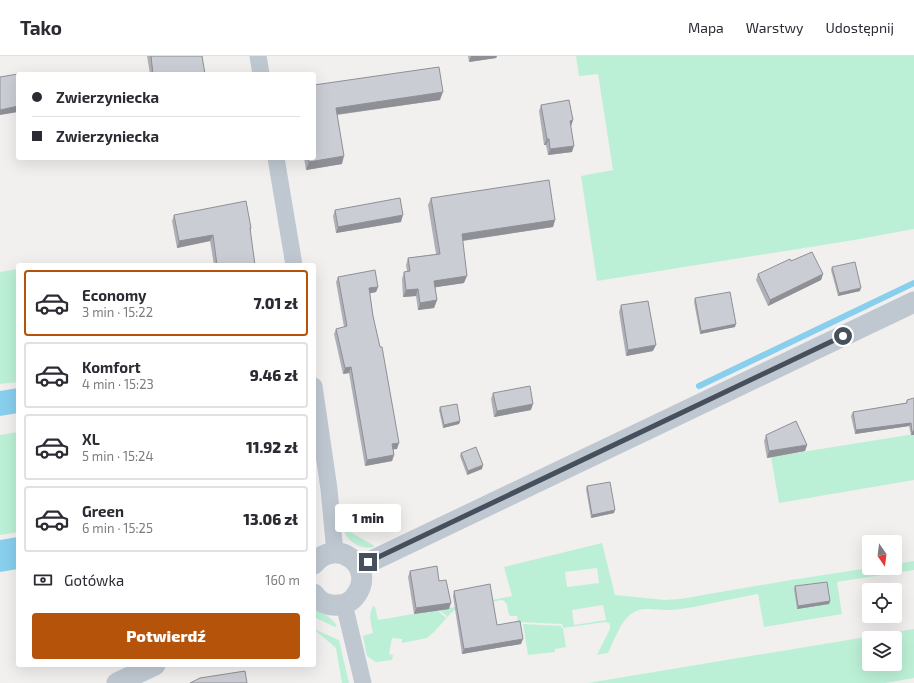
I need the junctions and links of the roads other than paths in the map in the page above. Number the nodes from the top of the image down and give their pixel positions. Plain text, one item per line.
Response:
1 (258, 56) edge
2 (261, 72) edge
3 (276, 160) edge
4 (294, 263) edge
5 (914, 302) edge
6 (316, 399) edge
7 (335, 553) junction
8 (316, 561) edge
9 (359, 567) junction
10 (316, 597) edge
11 (344, 604) junction
12 (151, 667) edge
13 (117, 683) edge
14 (363, 683) edge

1 - 2 street
3 - 4 street
5 - 9 street
6 - 7 street
7 - 8 street
7 - 9 street
9 - 11 street
10 - 11 street
11 - 14 street
12 - 13 street

